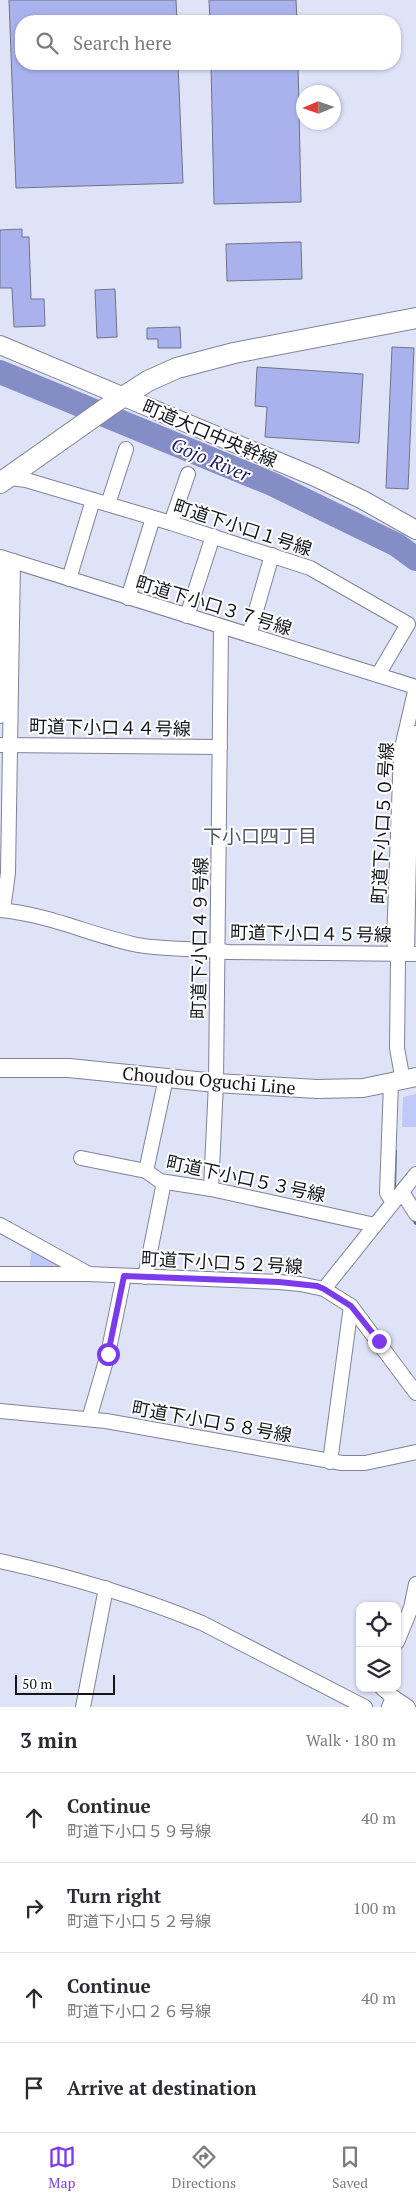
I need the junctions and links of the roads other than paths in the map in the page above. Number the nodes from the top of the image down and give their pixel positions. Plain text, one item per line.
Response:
1 (416, 318) edge
2 (0, 345) edge
3 (117, 400) junction
4 (126, 449) dead end
5 (188, 474) dead end
6 (2, 479) edge
7 (93, 500) junction
8 (108, 504) junction
9 (153, 518) junction
10 (171, 523) junction
11 (416, 530) edge
12 (214, 536) junction
13 (272, 555) junction
14 (5, 559) edge
15 (69, 579) junction
16 (128, 598) junction
17 (187, 616) junction
18 (221, 627) junction
19 (249, 636) junction
20 (378, 675) junction
21 (416, 687) edge
22 (0, 716) edge
23 (416, 733) edge
24 (5, 745) edge
25 (220, 747) junction
26 (1, 910) edge
27 (218, 950) junction
28 (406, 954) edge
29 (0, 1068) edge
30 (166, 1078) junction
31 (403, 1080) edge
32 (216, 1083) junction
33 (81, 1158) dead end
34 (146, 1171) junction
35 (416, 1174) edge
36 (164, 1182) junction
37 (211, 1189) junction
38 (398, 1197) junction
39 (416, 1214) edge
40 (0, 1225) edge
41 (375, 1226) junction
42 (0, 1274) edge
43 (88, 1274) junction
44 (124, 1276) junction
45 (145, 1277) junction
46 (324, 1289) junction
47 (351, 1306) junction
48 (416, 1393) edge
49 (0, 1411) edge
50 (89, 1419) junction
51 (416, 1452) edge
52 (330, 1462) junction
53 (0, 1561) edge
54 (416, 1584) edge
55 (106, 1588) junction
56 (414, 1610) edge
57 (401, 1634) edge
58 (388, 1697) edge
59 (83, 1707) edge
60 (365, 1707) edge
61 (408, 1707) edge

1 - 3 main road
2 - 3 street, 町道大口中央幹線
3 - 6 main road
3 - 11 street, 町道大口中央幹線
4 - 8 street
5 - 10 street
6 - 7 street, 町道下小口１号線
7 - 8 street, 町道下小口１号線
7 - 15 street
8 - 9 street, 町道下小口１号線
9 - 10 street, 町道下小口１号線
9 - 16 street
10 - 12 street, 町道下小口１号線
12 - 13 street, 町道下小口１号線
12 - 17 street
13 - 19 street
13 - 20 street, 町道下小口１号線
14 - 15 street, 町道下小口３７号線
14 - 22 street
14 - 24 street
15 - 16 street, 町道下小口３７号線
16 - 17 street, 町道下小口３７号線
17 - 18 street, 町道下小口３７号線
18 - 19 street, 町道下小口３７号線
18 - 25 street, 町道下小口４９号線
19 - 20 street, 町道下小口３７号線
20 - 21 street, 町道下小口３７号線
21 - 28 street, 町道下小口５０号線
23 - 28 street
24 - 25 street, 町道下小口４４号線
24 - 26 street
25 - 27 street, 町道下小口４９号線
26 - 27 street, 町道下小口４５号線
27 - 28 street, 町道下小口４５号線
27 - 32 street, 町道下小口４９号線
28 - 31 street, 町道下小口５０号線
29 - 30 street, Choudou Oguchi Line
30 - 32 street, Choudou Oguchi Line
30 - 34 street
31 - 32 street, Choudou Oguchi Line
31 - 38 street, 町道下小口５０号線
32 - 37 street, 町道下小口４９号線
33 - 34 street, 町道下小口５３号線
34 - 36 street, 町道下小口５３号線
35 - 38 street, 町道下小口５２号線
36 - 37 street, 町道下小口５３号線
36 - 45 street
37 - 41 street, 町道下小口５３号線
38 - 39 street, 町道下小口５０号線
38 - 41 street, 町道下小口５２号線
40 - 43 street
41 - 46 street, 町道下小口５２号線
42 - 43 street, 町道下小口５２号線
43 - 44 street, 町道下小口５２号線
44 - 45 street, 町道下小口５２号線
44 - 50 street
45 - 46 street, 町道下小口５２号線
46 - 47 street
47 - 48 street
47 - 52 street
49 - 50 street, 町道下小口５８号線
50 - 52 street, 町道下小口５８号線
51 - 52 street, 町道下小口５８号線
53 - 55 street
54 - 56 street
55 - 59 street
55 - 60 street
56 - 57 street
58 - 61 street

